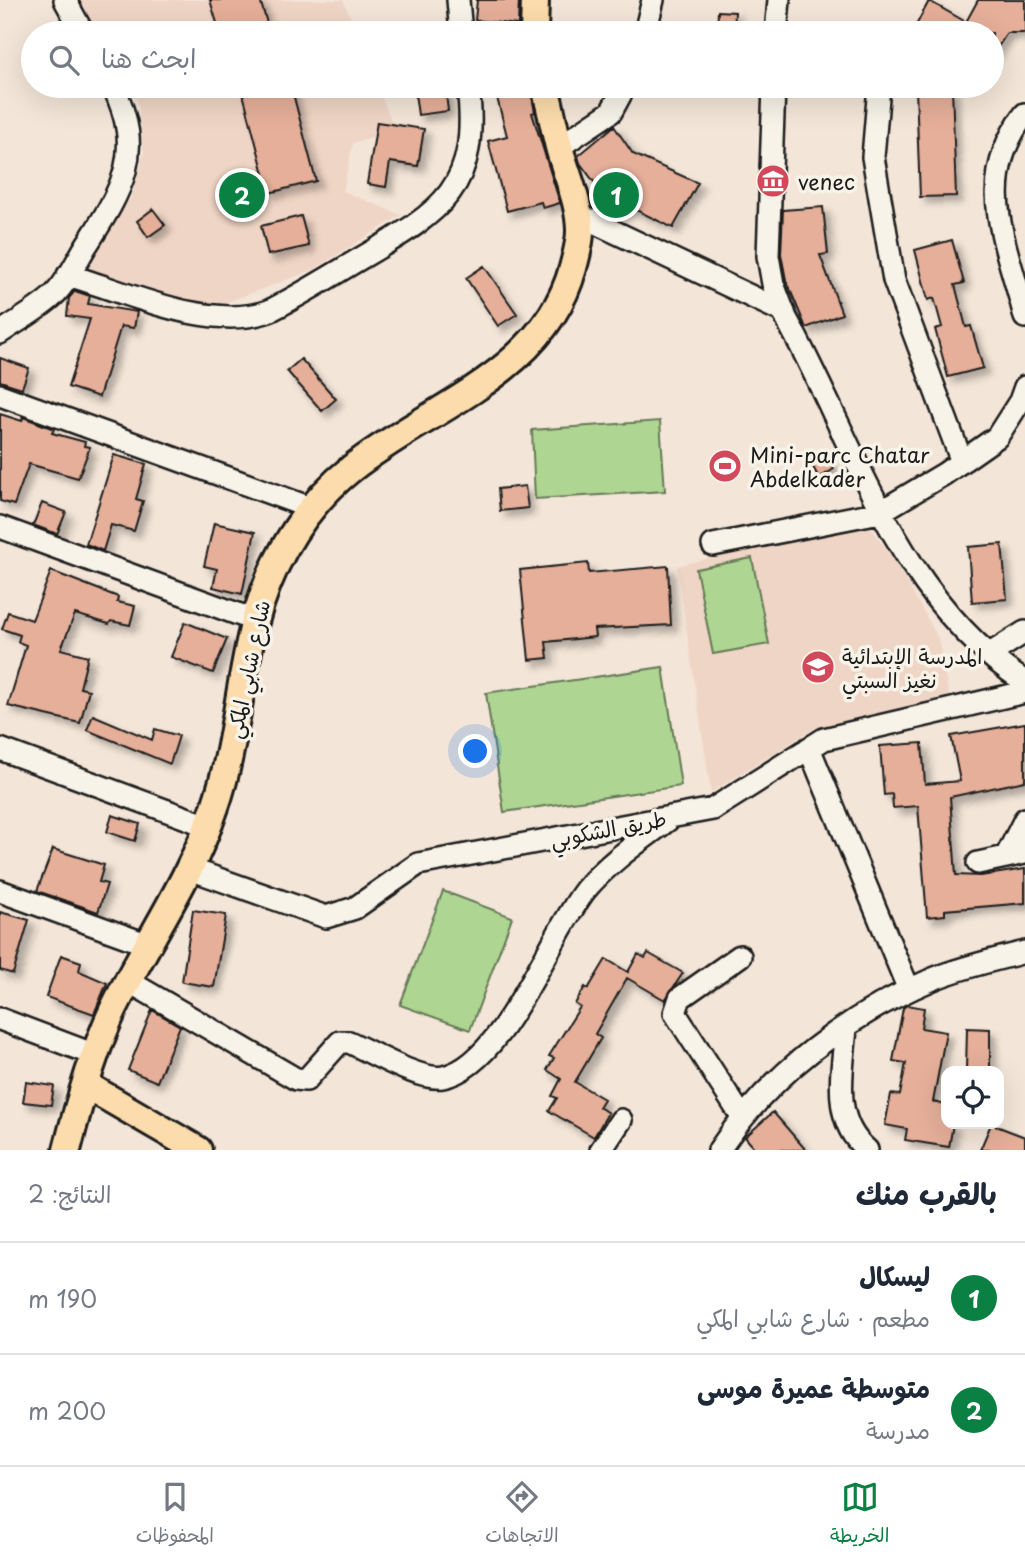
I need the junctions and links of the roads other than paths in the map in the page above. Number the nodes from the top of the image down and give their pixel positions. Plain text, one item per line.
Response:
1 (65, 0) edge
2 (458, 0) edge
3 (535, 0) edge
4 (653, 0) edge
5 (779, 0) edge
6 (76, 21) edge
7 (460, 21) edge
8 (534, 21) edge
9 (648, 21) edge
10 (777, 21) edge
11 (118, 98) edge
12 (468, 98) edge
13 (548, 98) edge
14 (619, 98) edge
15 (774, 98) edge
16 (878, 98) edge
17 (1025, 114) edge
18 (559, 147) junction
19 (579, 215) junction
20 (68, 275) junction
21 (784, 312) junction
22 (1025, 317) edge
23 (0, 333) edge
24 (1025, 387) edge
25 (0, 395) edge
26 (1017, 418) edge
27 (962, 462) junction
28 (311, 508) junction
29 (880, 512) junction
30 (0, 527) edge
31 (713, 545) dead end
32 (254, 620) junction
33 (1025, 632) edge
34 (990, 654) junction
35 (1025, 682) edge
36 (1025, 692) edge
37 (809, 748) junction
38 (0, 749) edge
39 (672, 816) junction
40 (1025, 819) edge
41 (208, 826) junction
42 (1015, 855) edge
43 (978, 863) dead end
44 (190, 869) junction
45 (0, 891) edge
46 (149, 945) junction
47 (1025, 952) edge
48 (740, 956) dead end
49 (128, 981) junction
50 (909, 990) junction
51 (0, 1019) edge
52 (846, 1027) junction
53 (95, 1055) junction
54 (86, 1085) junction
55 (742, 1117) junction
56 (621, 1120) dead end
57 (67, 1150) edge
58 (198, 1150) edge
59 (601, 1150) edge
60 (719, 1150) edge
61 (867, 1150) edge

1 - 6 street
2 - 7 street
3 - 8 main road
4 - 9 street
5 - 10 street
11 - 20 street
12 - 20 street
13 - 18 main road, شارع شابي المكي
14 - 18 street
15 - 21 street
16 - 27 street
17 - 22 street
18 - 19 main road, شارع شابي المكي
19 - 21 street
19 - 28 main road, شارع شابي المكي
20 - 23 street
21 - 29 street
24 - 26 street
25 - 28 street
26 - 27 street
27 - 29 street
28 - 32 main road, شارع شابي المكي
29 - 31 street
29 - 34 street
30 - 32 street
32 - 41 main road, شارع شابي المكي
33 - 34 street
34 - 35 street
36 - 37 street, طريق الشكوبي
37 - 39 street, طريق الشكوبي
37 - 50 street
38 - 41 street
39 - 44 street, طريق الشكوبي
39 - 49 street
40 - 42 street
41 - 44 main road, شارع شابي المكي
42 - 43 street
44 - 46 main road, شارع شابي المكي
45 - 46 street
46 - 49 main road, شارع شابي المكي
47 - 50 street
48 - 55 street
49 - 53 main road, شارع شابي المكي
50 - 52 street
51 - 53 street
52 - 55 street
52 - 61 street
53 - 54 main road, شارع شابي المكي
54 - 57 main road, شارع شابي المكي
54 - 58 main road
55 - 60 street
56 - 59 street

